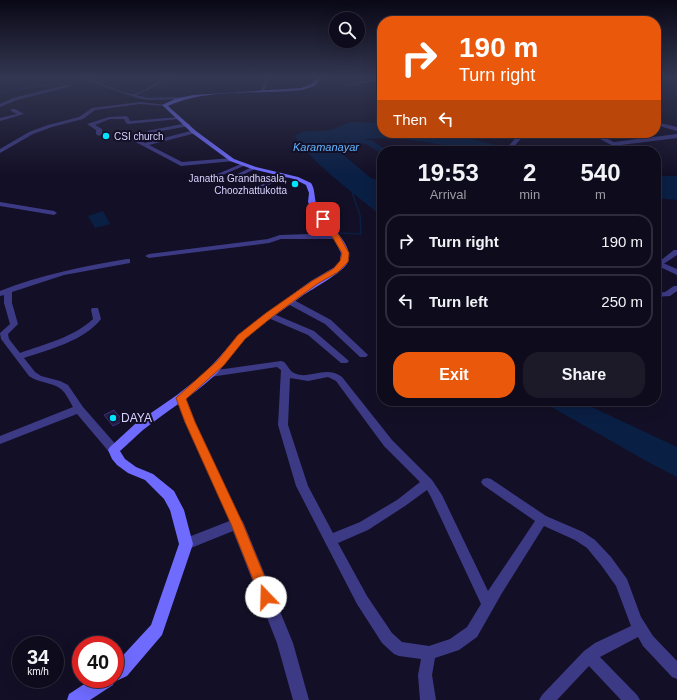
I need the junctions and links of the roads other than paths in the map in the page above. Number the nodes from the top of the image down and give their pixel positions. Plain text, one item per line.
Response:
1 (14, 111) edge
2 (92, 111) edge
3 (170, 111) edge
4 (0, 120) edge
5 (74, 120) junction
6 (91, 124) junction
7 (661, 124) edge
8 (187, 125) junction
9 (677, 129) edge
10 (150, 131) dead end
11 (99, 134) dead end
12 (677, 136) edge
13 (519, 138) edge
14 (601, 138) edge
15 (133, 139) dead end
16 (144, 145) junction
17 (512, 146) edge
18 (0, 151) edge
19 (232, 160) junction
20 (243, 165) junction
21 (254, 168) junction
22 (218, 175) dead end
23 (286, 176) junction
24 (232, 178) dead end
25 (258, 187) dead end
26 (0, 204) edge
27 (54, 213) dead end
28 (337, 237) junction
29 (677, 252) edge
30 (149, 256) dead end
31 (128, 261) dead end
32 (661, 262) edge
33 (661, 265) edge
34 (677, 272) edge
35 (677, 288) edge
36 (4, 292) edge
37 (661, 295) edge
38 (289, 301) junction
39 (95, 310) dead end
40 (269, 315) junction
41 (363, 354) dead end
42 (18, 357) junction
43 (344, 361) dead end
44 (286, 373) junction
45 (210, 374) junction
46 (181, 398) junction
47 (79, 409) junction
48 (0, 440) edge
49 (114, 450) junction
50 (486, 482) dead end
51 (428, 483) junction
52 (542, 520) junction
53 (237, 524) junction
54 (331, 540) junction
55 (186, 544) junction
56 (488, 605) junction
57 (640, 629) junction
58 (430, 653) junction
59 (589, 656) junction
60 (124, 667) edge
61 (677, 672) edge
62 (93, 688) edge
63 (75, 700) edge
64 (301, 700) edge
65 (428, 700) edge
66 (547, 700) edge
67 (632, 700) edge

1 - 4 street
2 - 5 street
3 - 8 main road
5 - 6 street
5 - 18 street
6 - 8 street
6 - 11 street
7 - 9 street
8 - 10 street
8 - 16 street
8 - 19 main road
12 - 14 street
13 - 17 street
15 - 16 street
16 - 19 street
19 - 20 main road
20 - 21 main road
20 - 22 street
21 - 23 main road
21 - 24 street
23 - 25 street
23 - 28 main road
26 - 27 street
28 - 30 street
28 - 38 main road
29 - 32 street
31 - 36 street
33 - 34 street
35 - 37 street
36 - 42 street
38 - 40 main road
38 - 41 street
39 - 42 street
40 - 43 street
40 - 45 main road
42 - 47 street
44 - 45 street
44 - 51 street
44 - 54 street
45 - 46 main road
46 - 49 main road
46 - 53 street
47 - 48 street
47 - 49 street
49 - 55 main road
50 - 52 street
51 - 54 street
51 - 56 street
52 - 56 street
52 - 57 street
53 - 55 street
53 - 64 street
54 - 58 street
55 - 60 main road
56 - 58 street
57 - 59 street
57 - 61 street
58 - 65 street
59 - 66 street
59 - 67 street
62 - 63 main road

